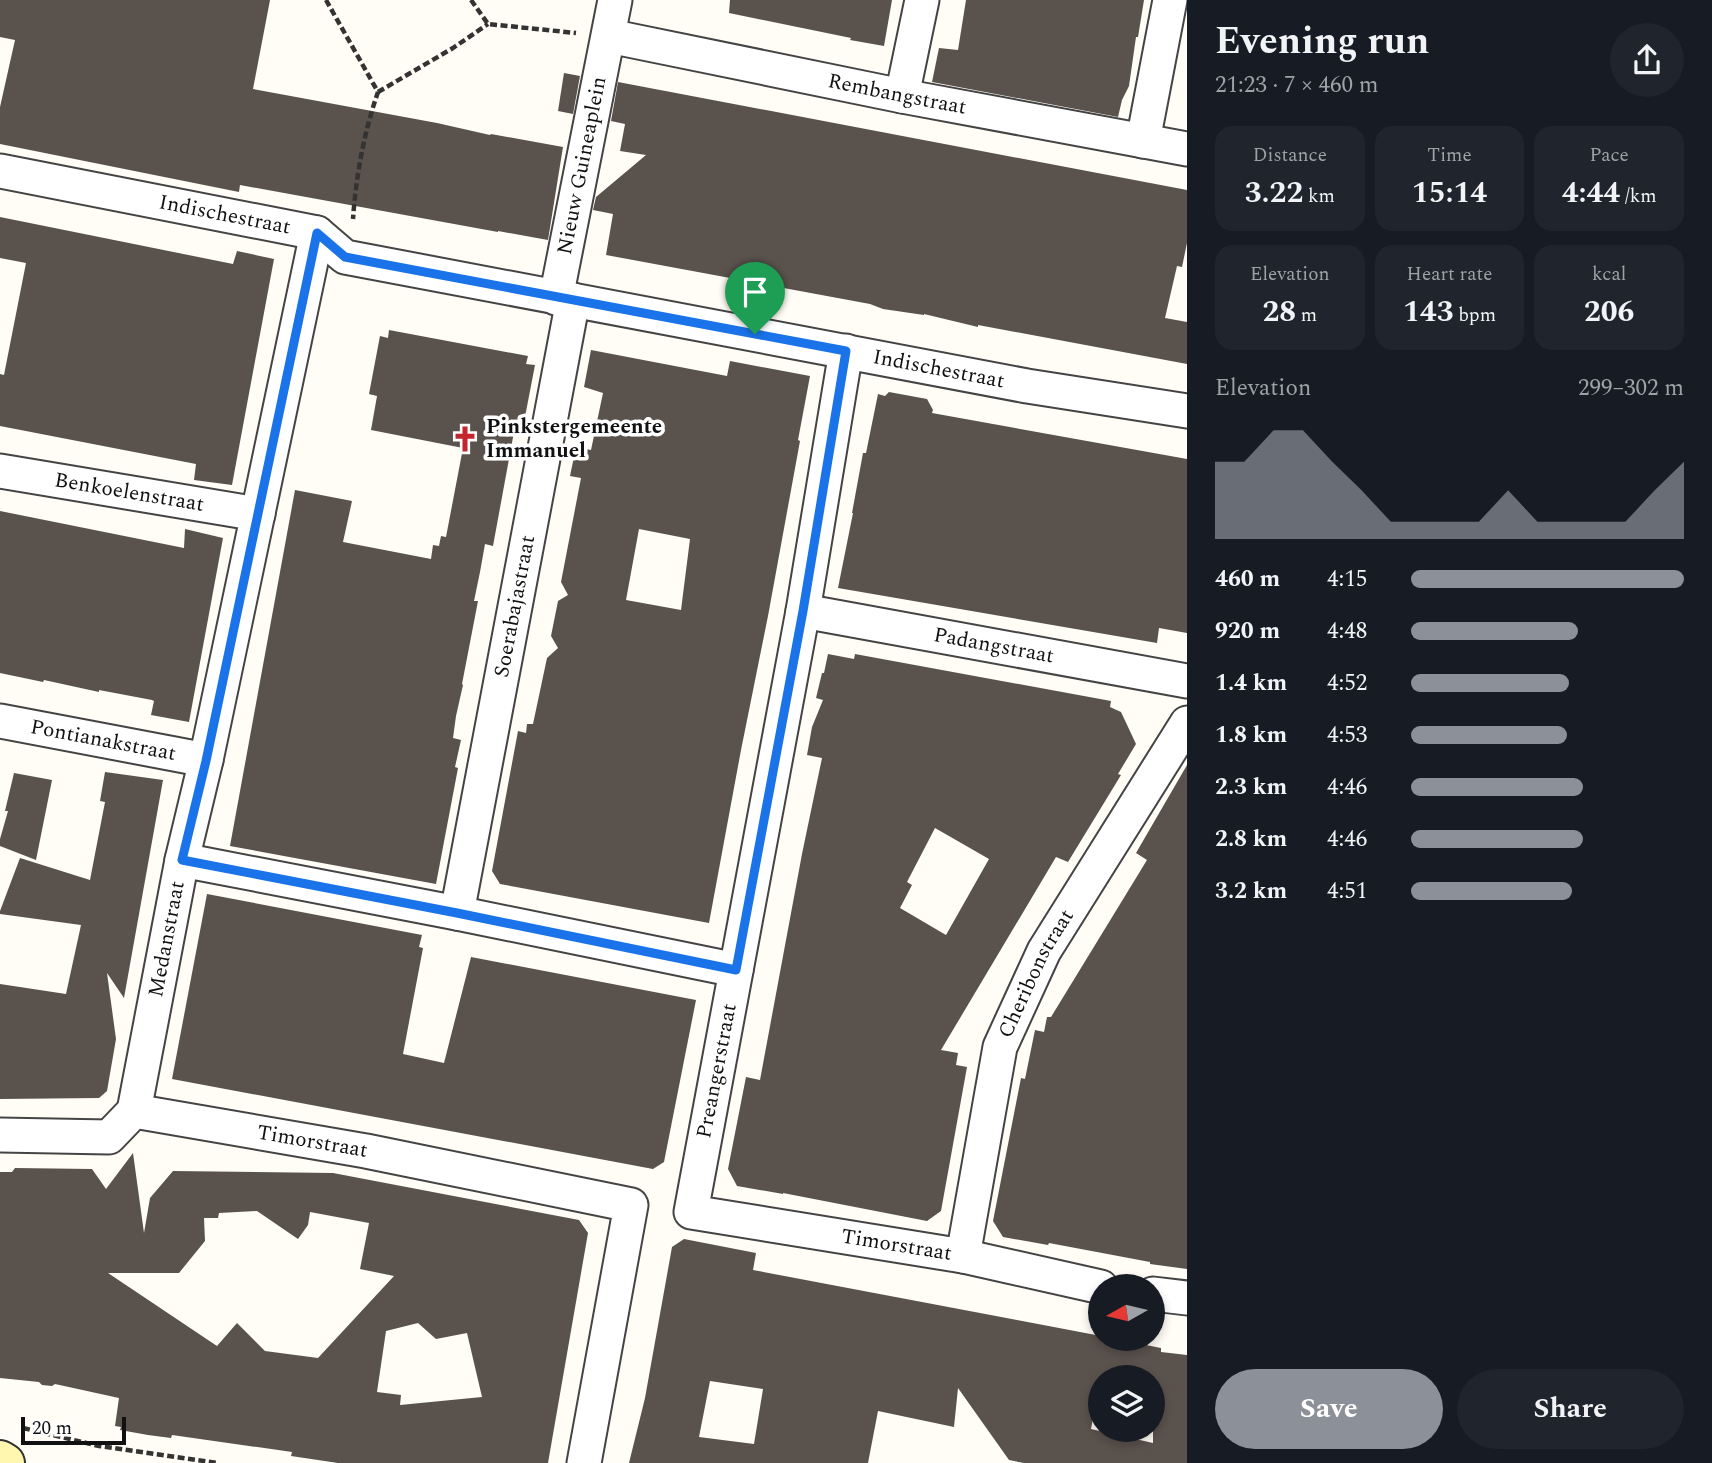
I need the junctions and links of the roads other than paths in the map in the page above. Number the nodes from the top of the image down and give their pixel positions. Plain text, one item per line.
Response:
1 (615, 0) edge
2 (922, 0) edge
3 (1170, 0) edge
4 (609, 36) junction
5 (902, 96) junction
6 (1143, 141) junction
7 (1187, 149) edge
8 (0, 171) edge
9 (317, 233) junction
10 (564, 299) junction
11 (846, 351) junction
12 (1187, 411) edge
13 (0, 471) edge
14 (258, 514) junction
15 (803, 611) junction
16 (1187, 681) edge
17 (0, 721) edge
18 (1187, 723) edge
19 (206, 761) junction
20 (182, 860) junction
21 (457, 913) junction
22 (736, 970) junction
23 (134, 1111) junction
24 (0, 1135) edge
25 (691, 1212) joint
26 (963, 1256) junction
27 (1088, 1284) edge
28 (1166, 1296) edge
29 (1187, 1298) edge
30 (6, 1443) edge
31 (5, 1463) edge
32 (584, 1463) edge

1 - 4 street, Nieuw Guineaplein
2 - 5 street
3 - 6 street
4 - 5 street, Rembangstraat
4 - 10 street, Nieuw Guineaplein
5 - 6 street, Rembangstraat
6 - 7 street, Rembangstraat
8 - 9 street, Indischestraat
9 - 10 street, Indischestraat
9 - 14 street, Medanstraat
10 - 11 street, Indischestraat
10 - 21 street, Soerabajastraat
11 - 12 street, Indischestraat
11 - 15 street, Preangerstraat
13 - 14 street, Benkoelenstraat
14 - 19 street, Medanstraat
15 - 16 street, Padangstraat
15 - 22 street, Preangerstraat
17 - 19 street, Pontianakstraat
18 - 26 street, Cheribonstraat
19 - 20 street, Medanstraat
20 - 21 street
20 - 23 street, Medanstraat
21 - 22 street
22 - 25 street, Preangerstraat
23 - 24 street
23 - 32 street, Timorstraat
25 - 26 street, Timorstraat
26 - 27 street, Timorstraat
28 - 29 street
30 - 31 main road

